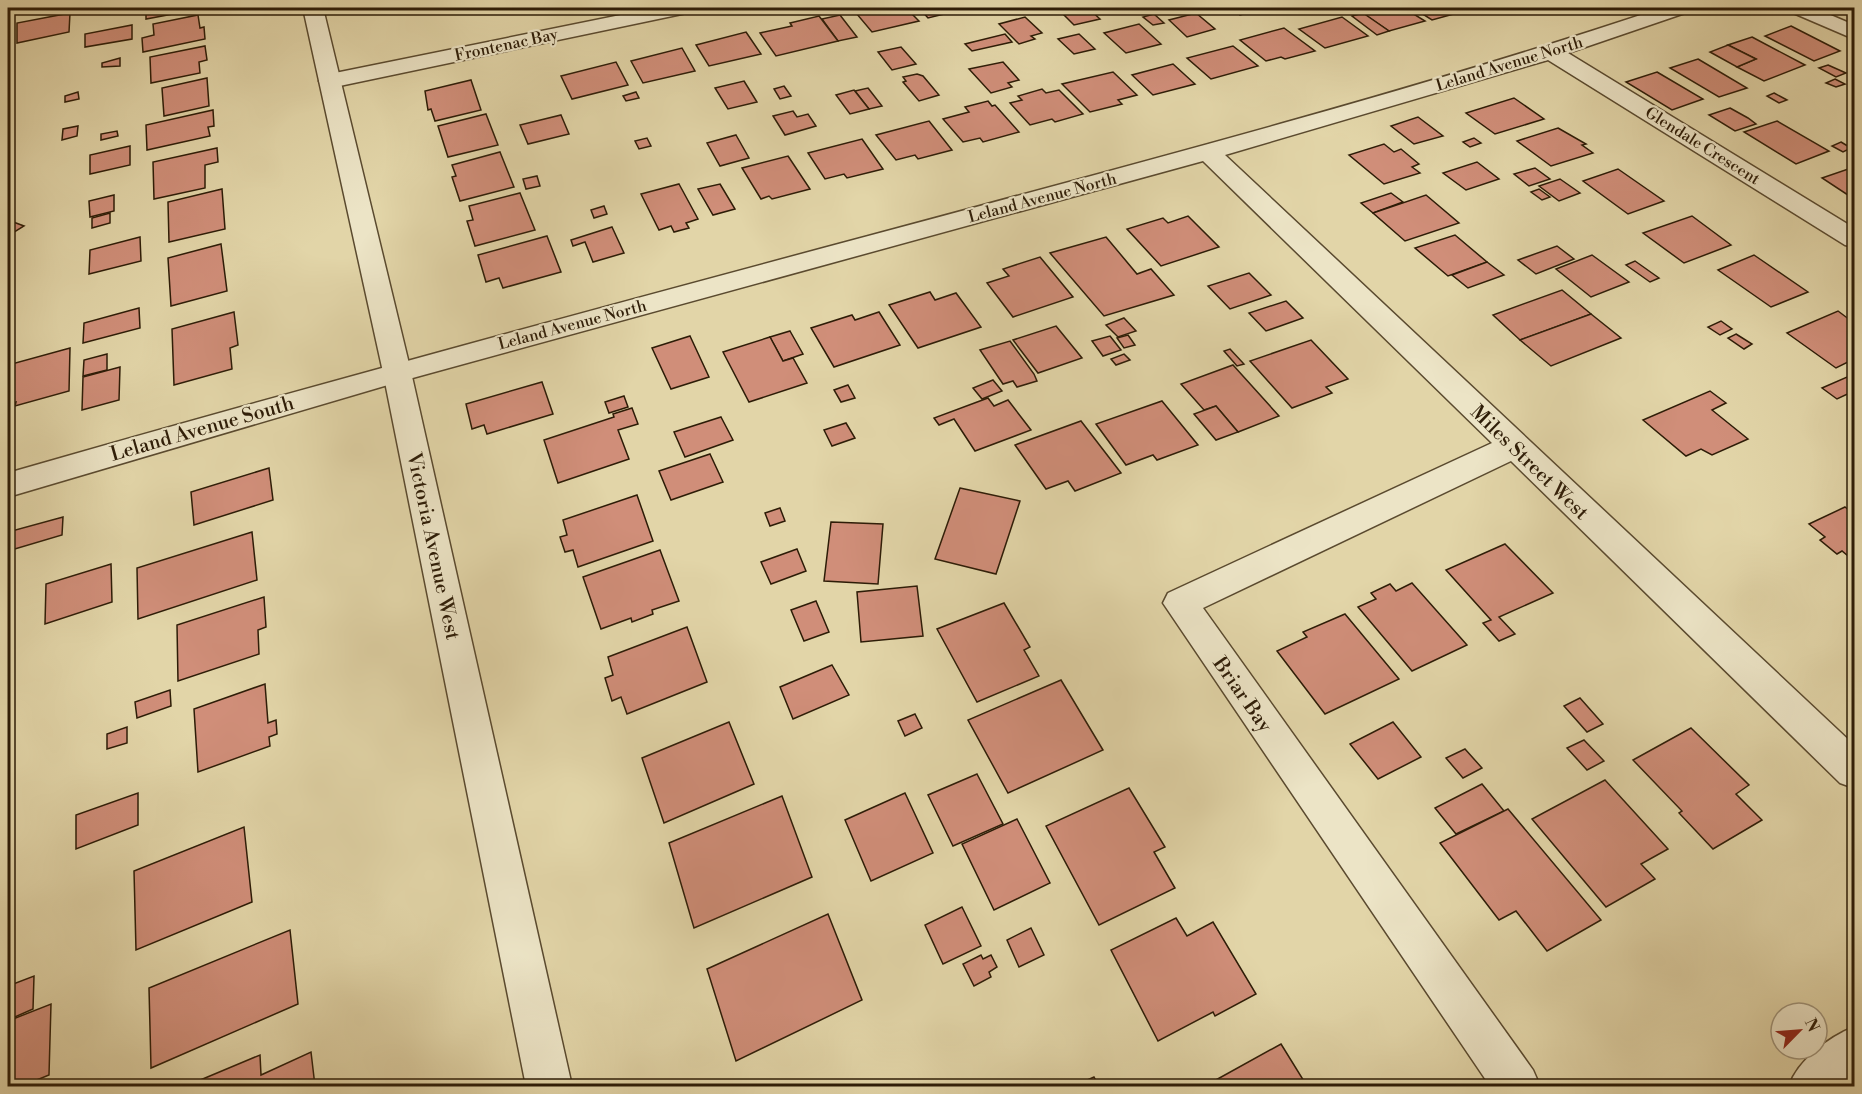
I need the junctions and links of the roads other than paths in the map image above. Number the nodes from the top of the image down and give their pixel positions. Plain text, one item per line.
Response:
1 (313, 8) edge
2 (681, 8) edge
3 (1681, 8) edge
4 (1798, 8) edge
5 (1854, 33) edge
6 (1551, 52) junction
7 (330, 81) junction
8 (1208, 152) junction
9 (1854, 239) edge
10 (397, 372) junction
11 (1513, 446) junction
12 (8, 485) edge
13 (1854, 770) edge
14 (1854, 1049) edge
15 (549, 1086) edge
16 (1517, 1086) edge
17 (1812, 1086) edge

1 - 7 street, Victoria Avenue West
2 - 7 street, Frontenac Bay
3 - 6 street, Leland Avenue North
4 - 5 street
6 - 8 street, Leland Avenue North
6 - 9 street, Glendale Crescent
7 - 10 street, Victoria Avenue West
8 - 10 street, Leland Avenue North
8 - 11 street, Miles Street West
10 - 12 street, Leland Avenue South
10 - 15 street, Victoria Avenue West
11 - 13 street, Miles Street West
11 - 16 street, Briar Bay
14 - 17 street

